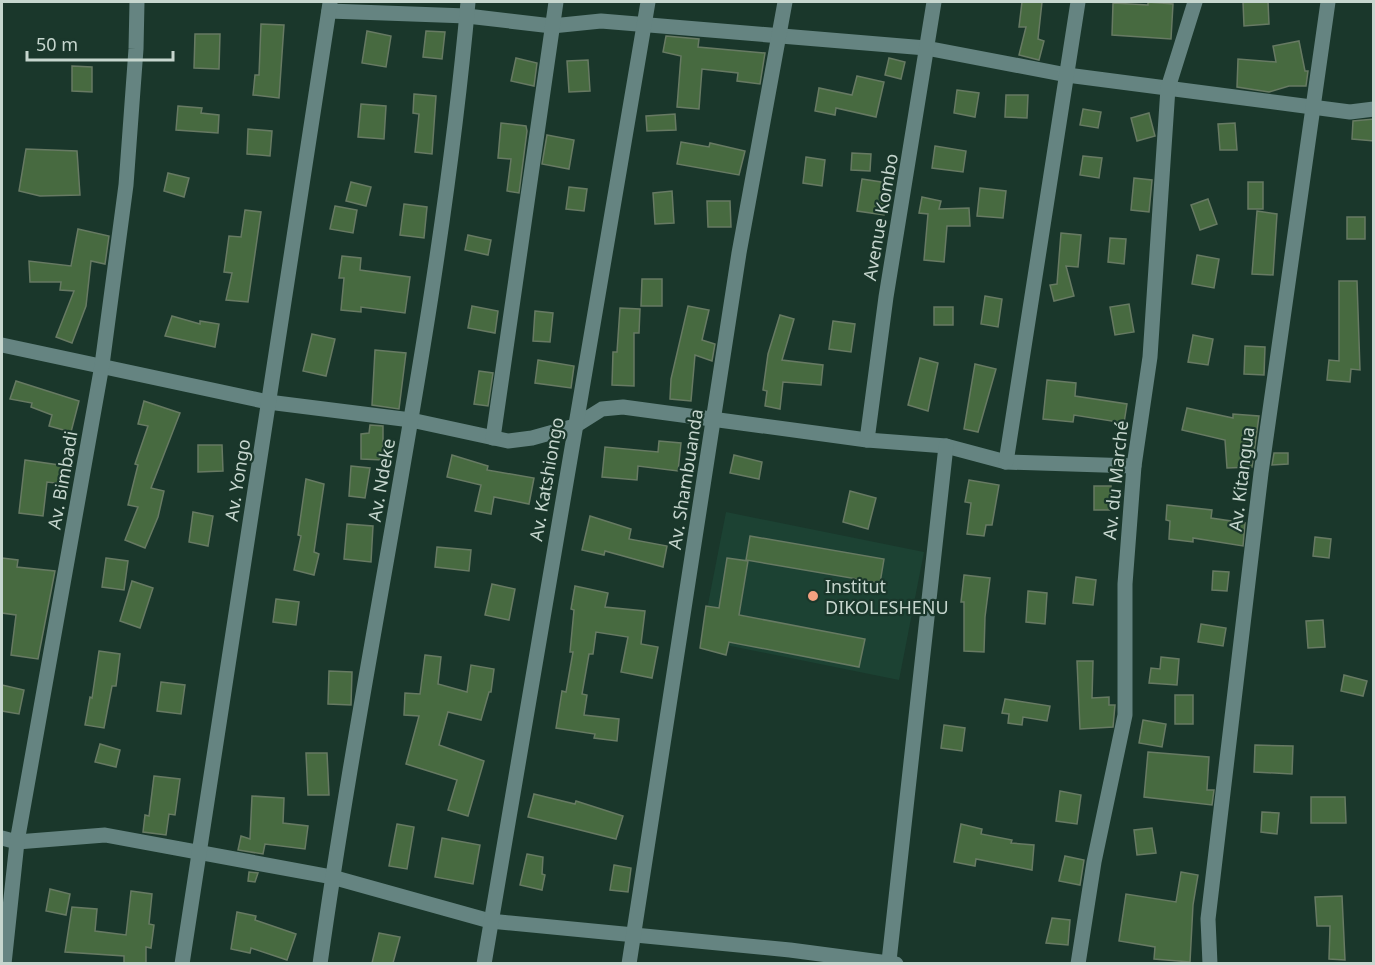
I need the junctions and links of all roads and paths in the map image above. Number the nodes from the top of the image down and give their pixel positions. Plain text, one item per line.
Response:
1 (137, 2) edge
2 (556, 2) edge
3 (648, 2) edge
4 (785, 2) edge
5 (934, 2) edge
6 (1078, 2) edge
7 (1195, 2) edge
8 (1328, 2) edge
9 (329, 6) edge
10 (468, 9) edge
11 (644, 25) junction
12 (552, 26) junction
13 (779, 34) junction
14 (926, 48) junction
15 (1067, 75) junction
16 (1168, 88) junction
17 (1313, 107) junction
18 (1374, 109) edge
19 (2, 345) edge
20 (102, 365) junction
21 (268, 402) junction
22 (715, 417) junction
23 (411, 420) junction
24 (575, 426) junction
25 (493, 438) junction
26 (867, 440) junction
27 (946, 446) junction
28 (1006, 462) junction
29 (1134, 466) junction
30 (2, 838) edge
31 (17, 842) junction
32 (201, 852) junction
33 (332, 877) junction
34 (490, 921) junction
35 (633, 935) junction
36 (789, 957) edge
37 (892, 962) edge
38 (4, 963) edge
39 (182, 963) edge
40 (320, 963) edge
41 (484, 963) edge
42 (629, 963) edge
43 (1078, 963) edge
44 (1210, 963) edge

1 - 20 street, Av. Bimbadi
2 - 12 street
3 - 11 street, Av. Katshiongo
4 - 13 street, Av. Shambuanda
5 - 14 street, Avenue Kombo
6 - 15 street
7 - 16 street, Av. du Marché
8 - 17 street, Av. Kitangua
9 - 10 street
9 - 21 street, Av. Yongo
10 - 12 street
10 - 23 street, Av. Ndeke
11 - 12 street
11 - 13 street
11 - 24 street, Av. Katshiongo
12 - 25 street
13 - 14 street
13 - 22 street, Av. Shambuanda
14 - 15 street
14 - 26 street, Avenue Kombo
15 - 16 street
15 - 28 street
16 - 17 street
16 - 29 street, Av. du Marché
17 - 18 street
17 - 44 street, Av. Kitangua
19 - 20 street
20 - 21 street
20 - 31 street, Av. Bimbadi
21 - 23 street
21 - 32 street, Av. Yongo
22 - 24 street
22 - 26 street
22 - 35 street, Av. Shambuanda
23 - 25 street
23 - 33 street, Av. Ndeke
24 - 25 street
24 - 34 street, Av. Katshiongo
26 - 27 street
27 - 28 street
27 - 37 street
28 - 29 street
29 - 43 street, Av. du Marché
30 - 31 street
31 - 32 street
31 - 38 street, Av. Bimbadi
32 - 33 street
32 - 39 street, Av. Yongo
33 - 34 street
33 - 40 street, Av. Ndeke
34 - 35 street
34 - 41 street, Av. Katshiongo
35 - 36 street
35 - 42 street, Av. Shambuanda
36 - 37 street

